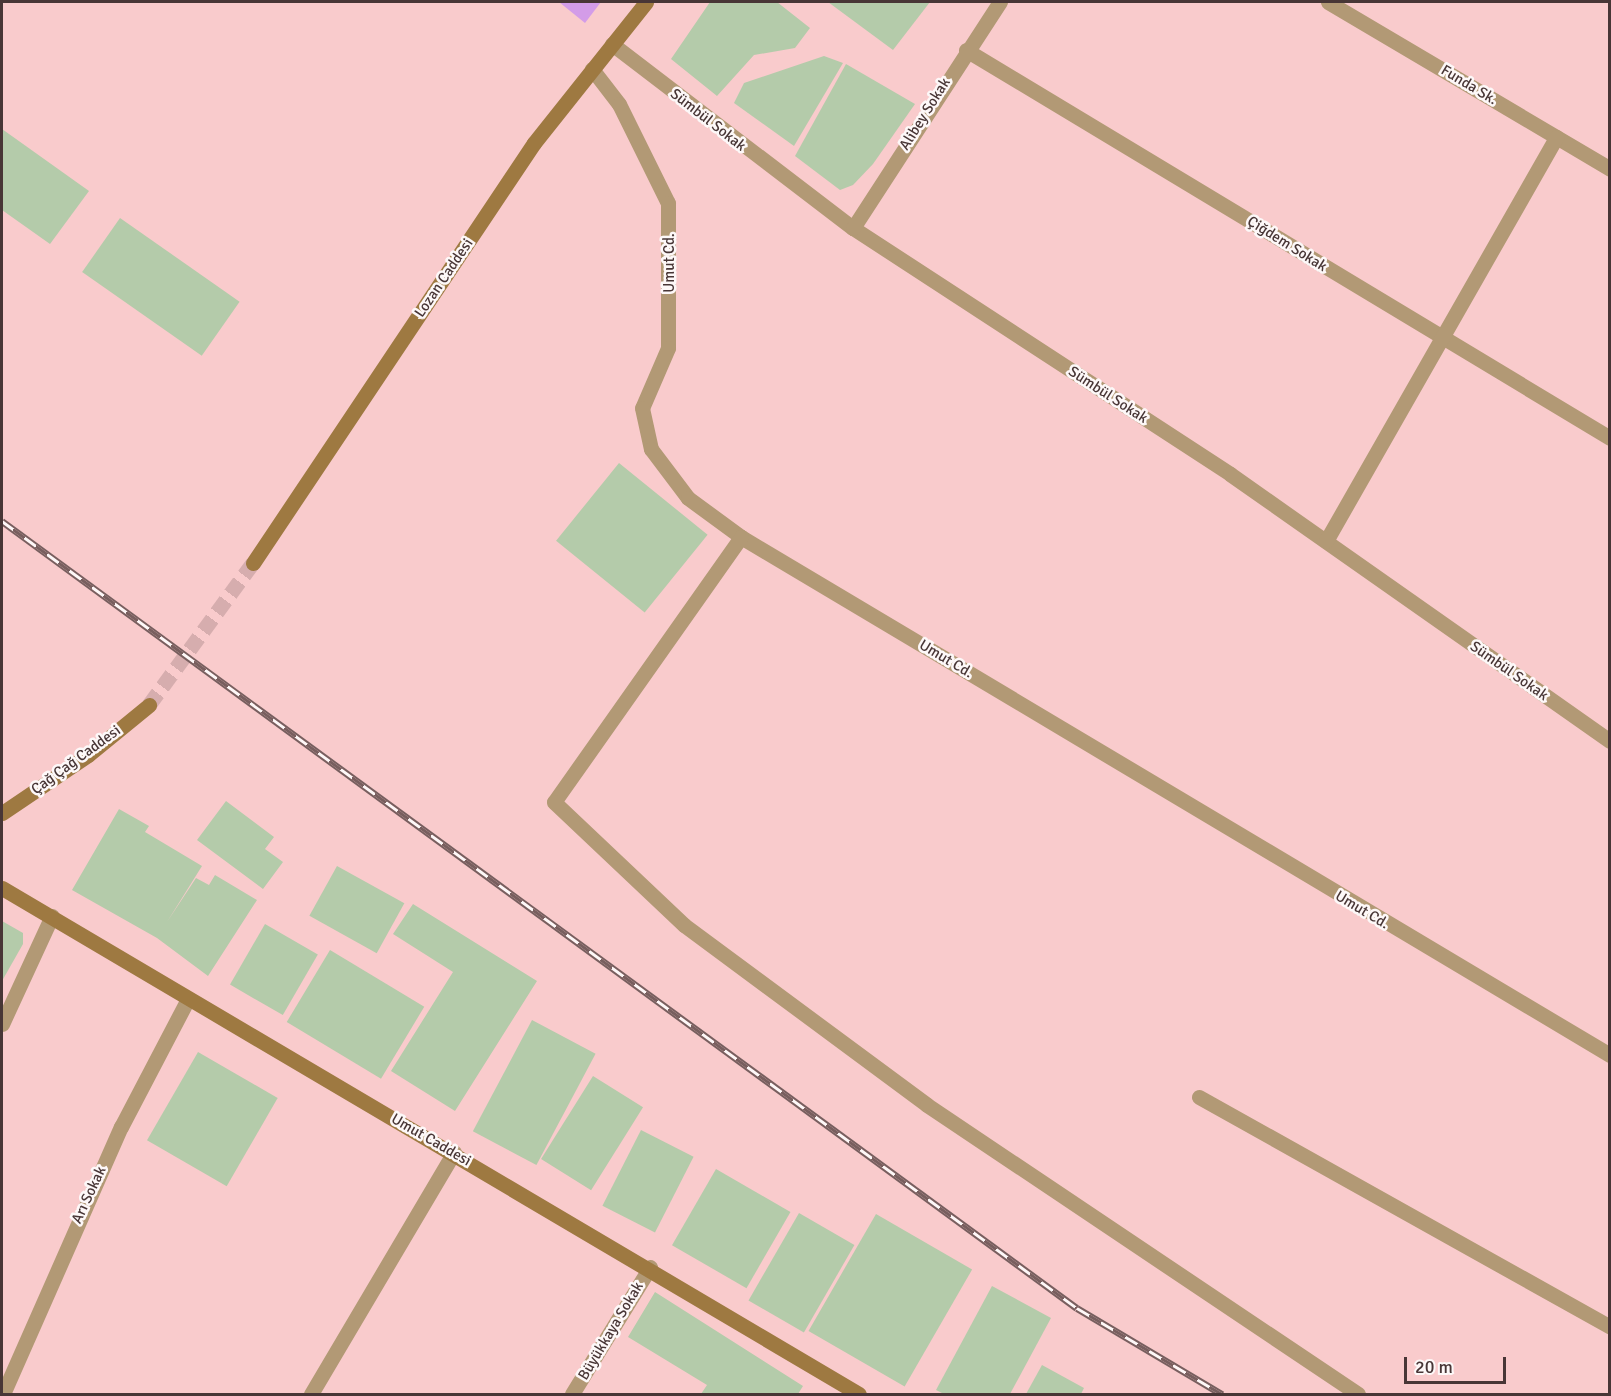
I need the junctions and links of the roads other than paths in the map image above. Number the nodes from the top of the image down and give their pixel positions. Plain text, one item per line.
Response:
1 (646, 2) edge
2 (1000, 2) edge
3 (1328, 2) edge
4 (612, 44) junction
5 (966, 50) junction
6 (592, 69) junction
7 (1556, 137) junction
8 (1610, 169) edge
9 (854, 228) junction
10 (1445, 339) junction
11 (1610, 438) edge
12 (741, 537) junction
13 (1326, 541) junction
14 (253, 563) tunnel mouth
15 (149, 705) tunnel mouth
16 (1610, 741) edge
17 (2, 813) edge
18 (2, 888) edge
19 (52, 916) junction
20 (187, 1001) junction
21 (2, 1023) edge
22 (1610, 1055) edge
23 (1198, 1097) dead end
24 (454, 1152) junction
25 (650, 1267) junction
26 (1610, 1327) edge
27 (3, 1395) edge
28 (310, 1395) edge
29 (572, 1395) edge
30 (859, 1395) edge
31 (1358, 1395) edge

1 - 4 street, Lozan Caddesi
2 - 5 street, Alibey Sokak
3 - 7 street, Funda Sk.
4 - 6 street, Lozan Caddesi
4 - 9 street, Sümbül Sokak
5 - 9 street, Alibey Sokak
5 - 10 street, Çiğdem Sokak
6 - 12 street, Umut Cd.
6 - 14 street, Lozan Caddesi
7 - 8 street, Funda Sk.
7 - 10 street
9 - 13 street, Sümbül Sokak
10 - 11 street, Çiğdem Sokak
10 - 13 street
12 - 22 street, Umut Cd.
12 - 31 street
13 - 16 street, Sümbül Sokak
15 - 17 street, Çağ Çağ Caddesi
18 - 19 street, Umut Caddesi
19 - 20 street, Umut Caddesi
19 - 21 street
20 - 24 street, Umut Caddesi
20 - 27 street, Arı Sokak
23 - 26 street
24 - 25 street, Umut Caddesi
24 - 28 street
25 - 29 street, Büyükkaya Sokak
25 - 30 street, Umut Caddesi

